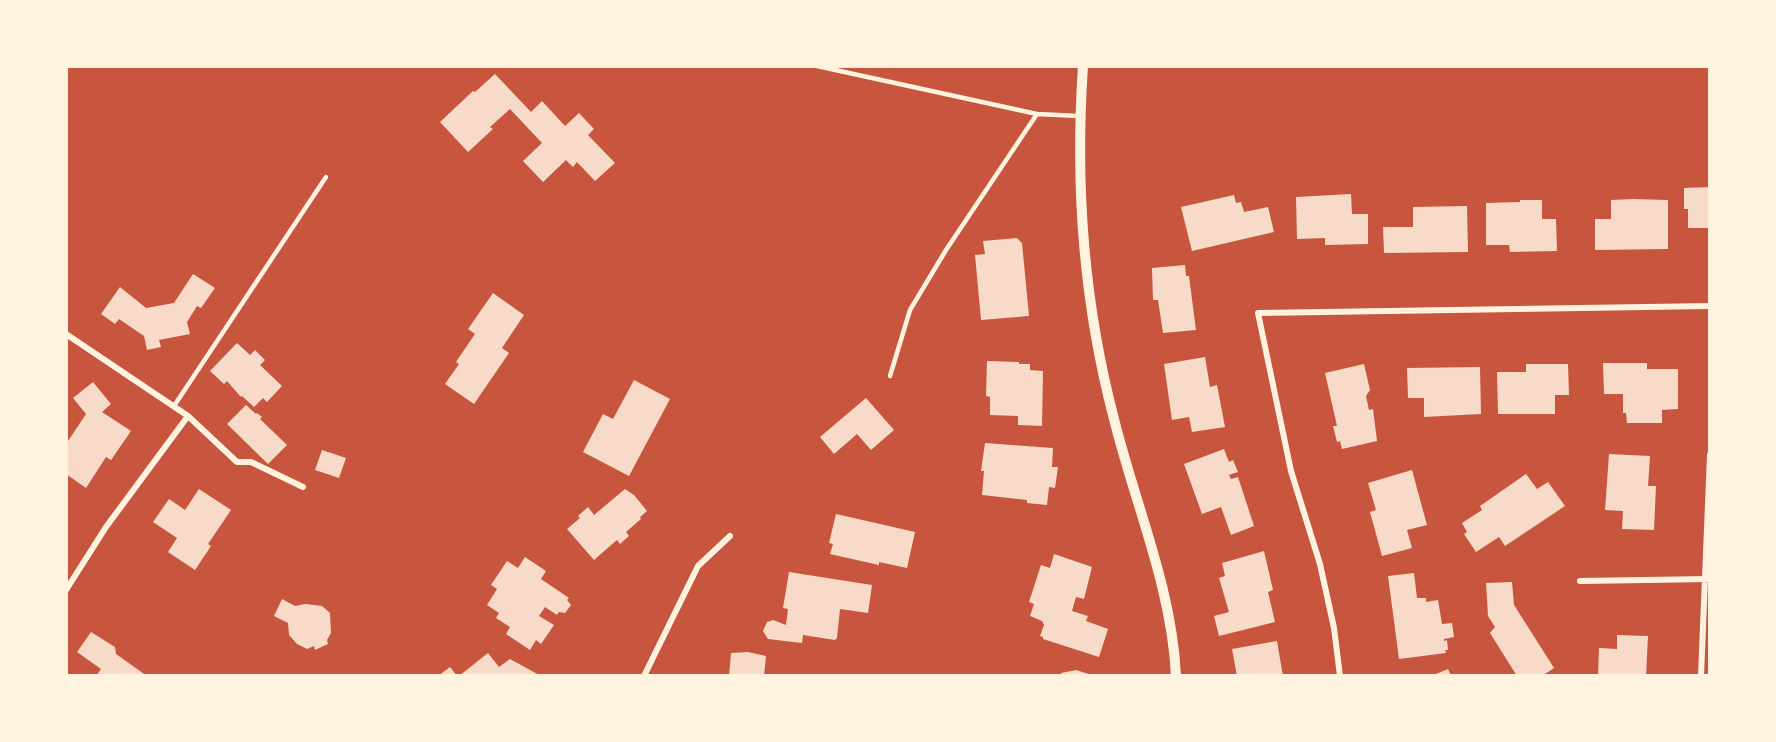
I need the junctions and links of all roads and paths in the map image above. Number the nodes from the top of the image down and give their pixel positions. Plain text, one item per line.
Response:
1 (817, 66) edge
2 (1083, 66) edge
3 (1037, 114) junction
4 (1080, 116) junction
5 (326, 177) dead end
6 (1710, 306) edge
7 (66, 334) edge
8 (890, 376) dead end
9 (174, 406) junction
10 (188, 416) junction
11 (1710, 455) edge
12 (303, 487) dead end
13 (730, 536) dead end
14 (1707, 579) edge
15 (1580, 581) dead end
16 (66, 590) edge
17 (644, 676) edge
18 (1176, 676) edge
19 (1340, 676) edge
20 (1701, 676) edge

1 - 3 lane
2 - 4 street
3 - 4 lane
3 - 8 lane
4 - 18 street
5 - 9 lane
6 - 19 street
7 - 9 street
9 - 10 street
10 - 12 street
10 - 16 street
11 - 14 street
13 - 17 street
14 - 15 street
14 - 20 street

